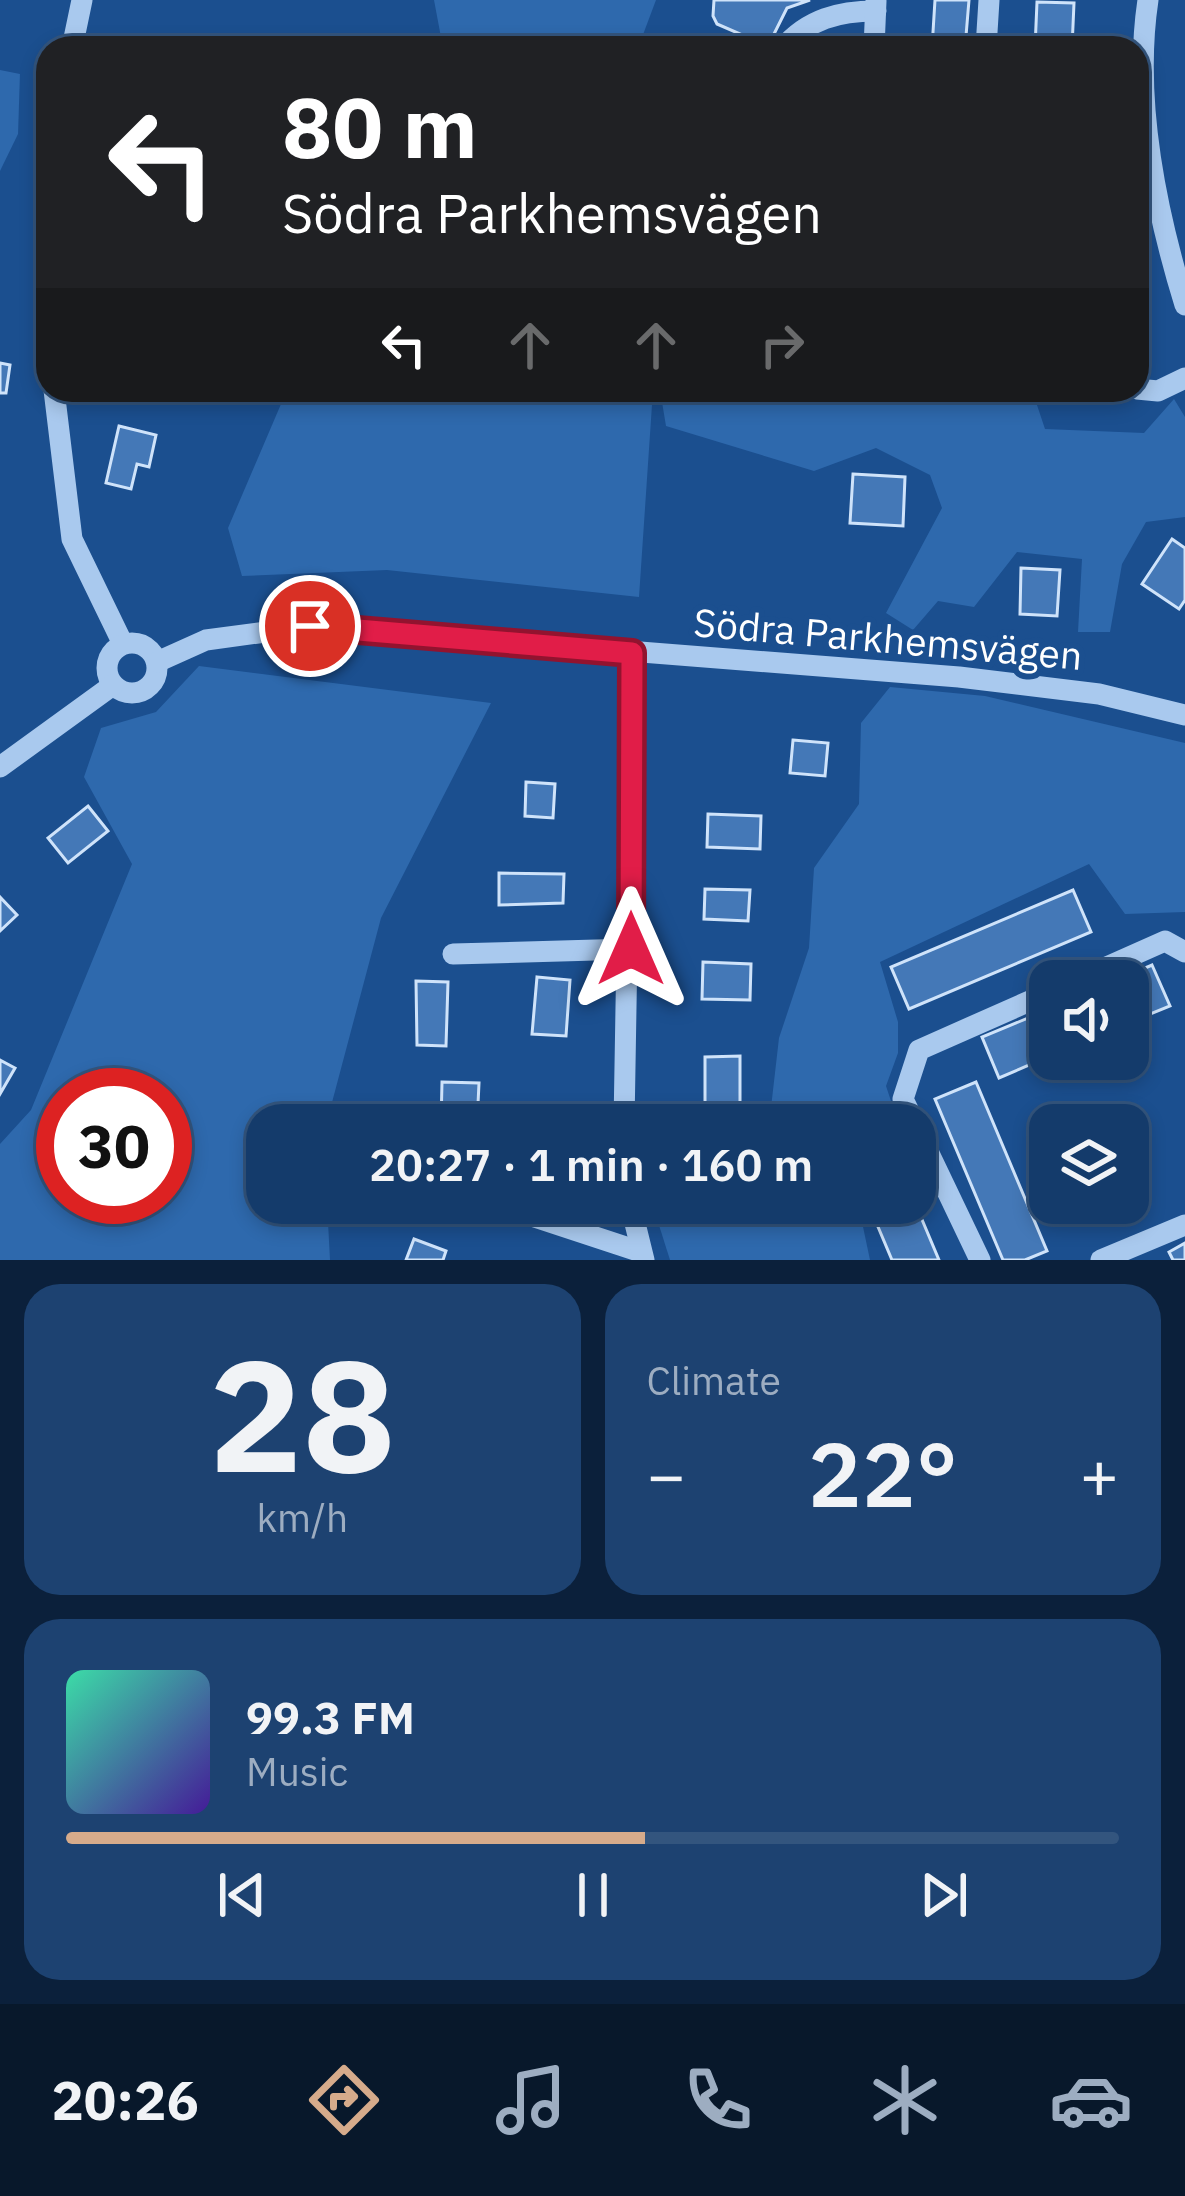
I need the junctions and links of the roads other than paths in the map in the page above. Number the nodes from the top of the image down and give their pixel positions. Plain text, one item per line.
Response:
1 (82, 0) edge
2 (989, 0) edge
3 (1148, 0) edge
4 (876, 6) edge
5 (74, 36) edge
6 (798, 36) edge
7 (875, 36) edge
8 (987, 36) edge
9 (1145, 36) edge
10 (1149, 122) edge
11 (1185, 305) edge
12 (1185, 378) edge
13 (1149, 390) edge
14 (55, 402) edge
15 (123, 644) junction
16 (632, 653) junction
17 (157, 662) junction
18 (113, 685) junction
19 (1185, 715) edge
20 (0, 767) edge
21 (631, 949) junction
22 (1185, 952) edge
23 (453, 954) dead end
24 (1122, 960) edge
25 (1029, 1001) edge
26 (625, 1104) edge
27 (551, 1224) edge
28 (635, 1224) edge
29 (1185, 1226) edge
30 (642, 1256) edge
31 (980, 1260) edge
32 (1101, 1260) edge

1 - 5 street
2 - 8 street
3 - 9 street
4 - 6 street
4 - 7 street
10 - 11 street
12 - 13 street
14 - 15 street
15 - 17 street
15 - 18 street
16 - 17 street, Södra Parkhemsvägen
16 - 19 street, Södra Parkhemsvägen
16 - 21 street
17 - 18 street
18 - 20 street
21 - 23 street
21 - 26 street
22 - 24 street
25 - 31 street
27 - 30 street
28 - 30 street
29 - 32 street

